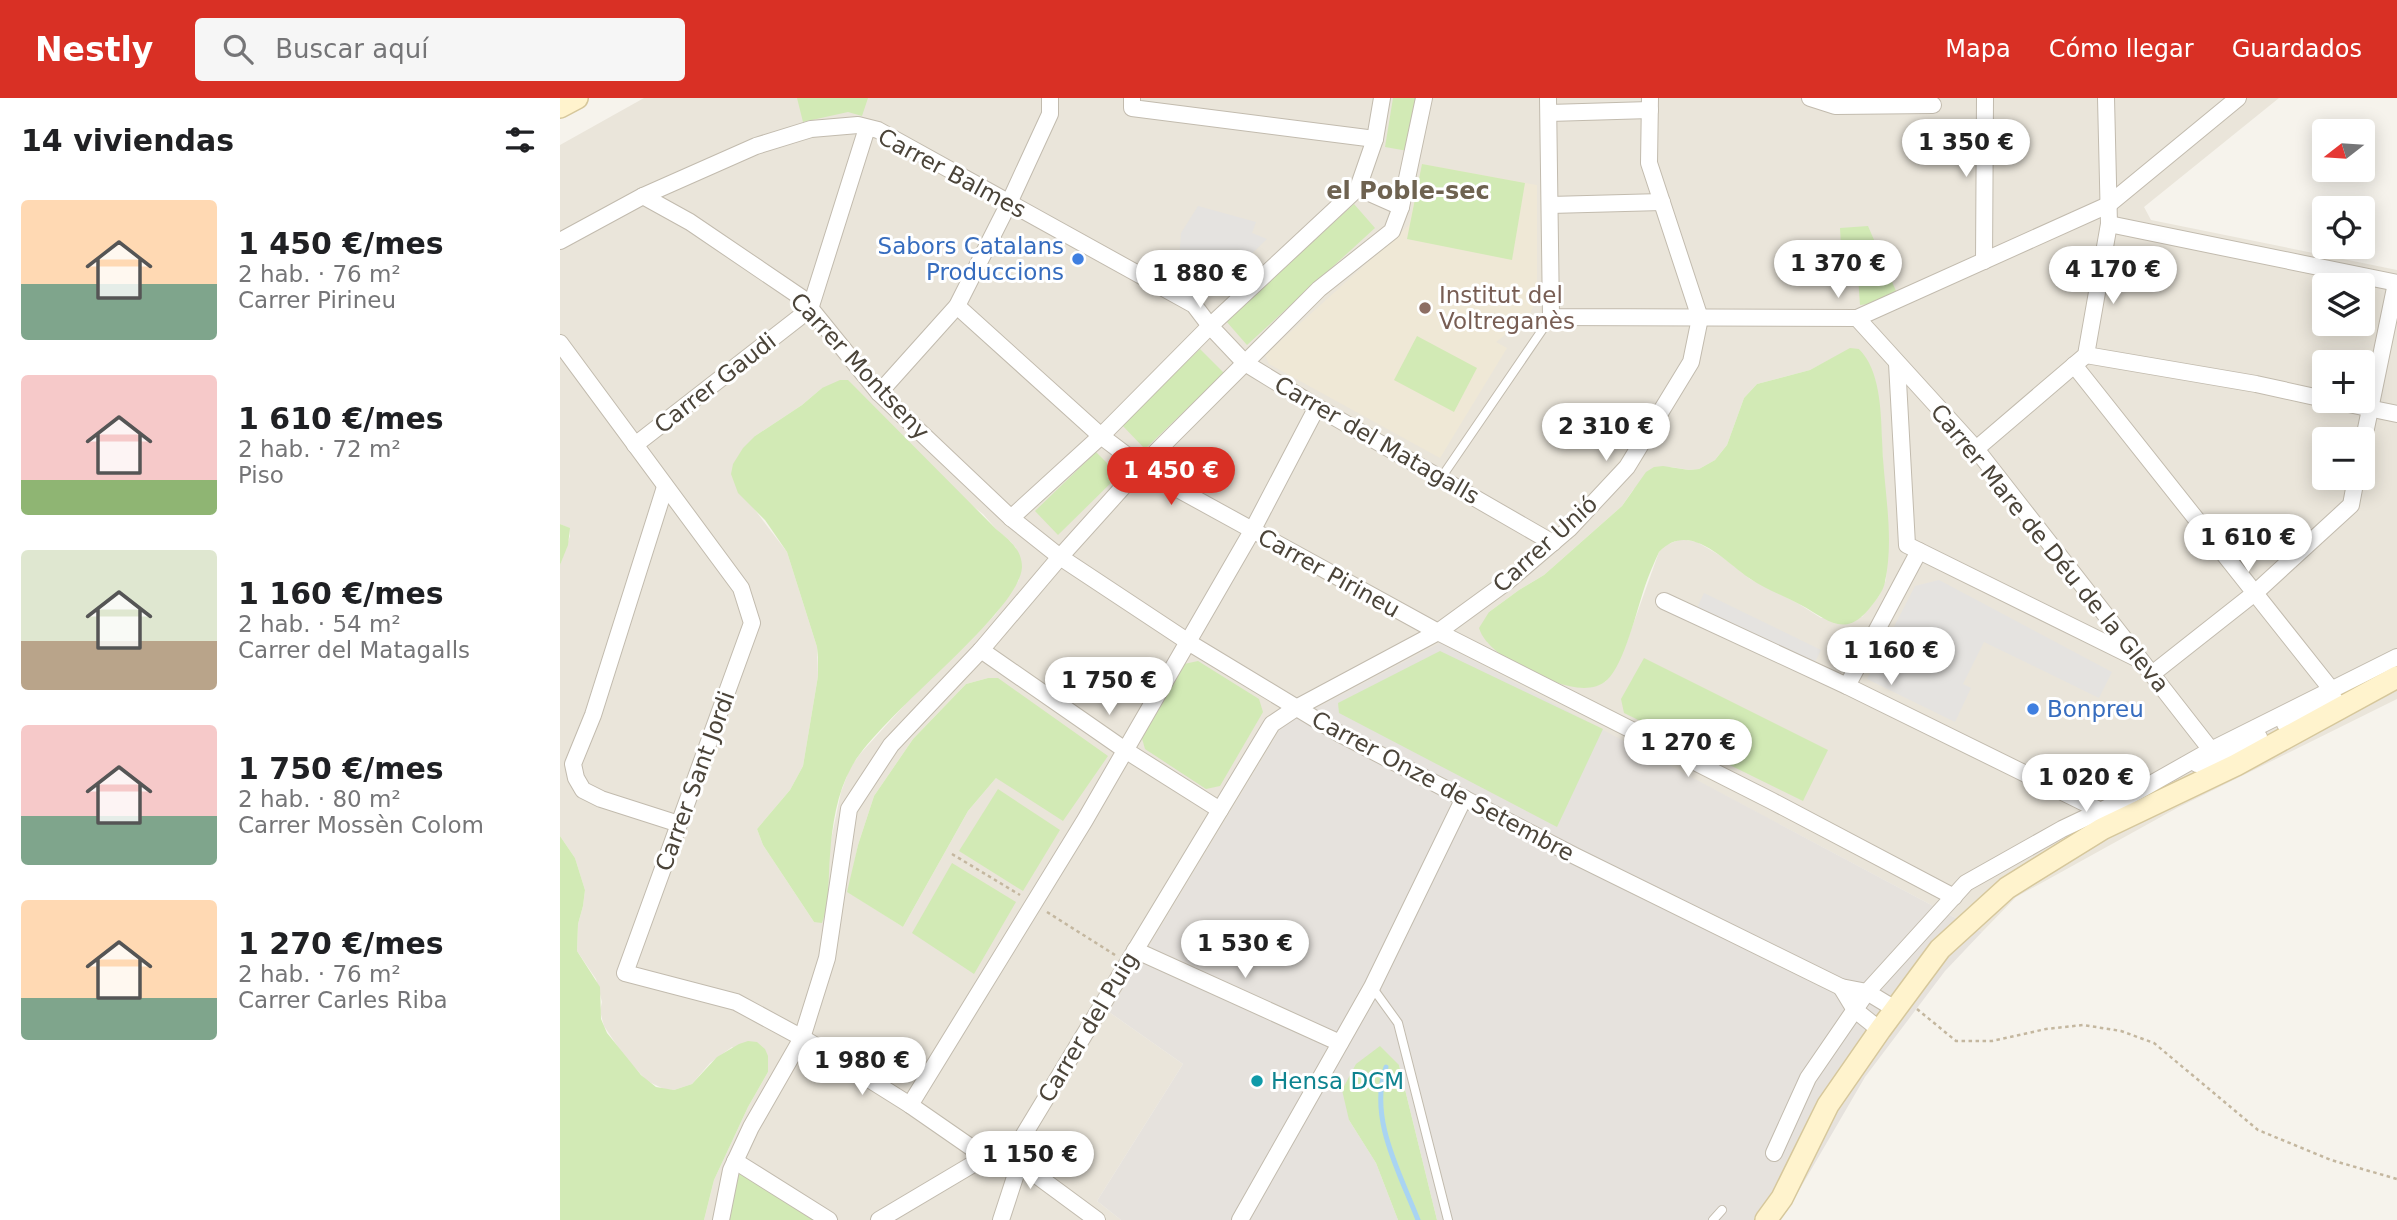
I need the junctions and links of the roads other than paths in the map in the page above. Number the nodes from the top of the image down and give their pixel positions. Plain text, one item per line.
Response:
1 (576, 98) edge
2 (1050, 98) edge
3 (1132, 98) edge
4 (1382, 98) edge
5 (1424, 98) edge
6 (1810, 98) edge
7 (1985, 98) edge
8 (2106, 98) edge
9 (2238, 98) edge
10 (1650, 104) edge
11 (1548, 105) edge
12 (1933, 105) dead end
13 (560, 107) edge
14 (867, 128) junction
15 (1376, 139) junction
16 (1358, 188) junction
17 (643, 196) junction
18 (1662, 202) junction
19 (1009, 203) junction
20 (1549, 205) junction
21 (2108, 205) junction
22 (1401, 207) junction
23 (2109, 223) junction
24 (560, 241) edge
25 (1984, 261) junction
26 (2396, 283) edge
27 (957, 306) junction
28 (810, 309) junction
29 (1551, 317) junction
30 (1700, 318) junction
31 (1857, 318) junction
32 (1210, 326) junction
33 (560, 343) edge
34 (2080, 360) junction
35 (1245, 363) junction
36 (1897, 363) junction
37 (2375, 388) edge
38 (879, 393) junction
39 (2312, 396) edge
40 (1317, 407) junction
41 (2375, 409) edge
42 (2397, 414) edge
43 (1101, 436) junction
44 (635, 445) junction
45 (1976, 449) junction
46 (1141, 467) junction
47 (1441, 478) junction
48 (665, 487) junction
49 (2354, 490) edge
50 (1011, 518) junction
51 (1252, 531) junction
52 (1553, 543) junction
53 (1919, 551) junction
54 (1060, 557) junction
55 (2256, 592) junction
56 (1664, 601) dead end
57 (1438, 632) junction
58 (1188, 641) junction
59 (982, 650) junction
60 (2397, 657) edge
61 (2147, 667) junction
62 (2397, 677) edge
63 (1847, 686) junction
64 (2331, 688) junction
65 (2367, 692) junction
66 (1296, 708) junction
67 (1125, 750) junction
68 (2211, 750) junction
69 (2178, 769) junction
70 (1464, 798) junction
71 (1220, 810) junction
72 (2101, 811) junction
73 (679, 824) junction
74 (1954, 897) junction
75 (1135, 950) junction
76 (1372, 987) junction
77 (1841, 987) junction
78 (1867, 992) junction
79 (1899, 1004) junction
80 (1855, 1010) junction
81 (1880, 1030) junction
82 (802, 1038) junction
83 (1340, 1043) junction
84 (910, 1105) junction
85 (1774, 1153) dead end
86 (985, 1157) junction
87 (1013, 1158) junction
88 (735, 1161) junction
89 (1722, 1210) dead end
90 (721, 1220) edge
91 (829, 1220) edge
92 (880, 1220) edge
93 (1002, 1220) edge
94 (1097, 1220) edge
95 (1240, 1220) edge
96 (1448, 1220) edge
97 (1713, 1220) edge
98 (1766, 1220) edge

1 - 13 street
2 - 19 street
3 - 15 street
4 - 15 street
5 - 22 street
6 - 12 street
7 - 25 street
8 - 21 street
9 - 21 street
10 - 11 street
10 - 18 street, Carrer Unió
11 - 20 street
14 - 17 street, Carrer Balmes
14 - 19 street, Carrer Balmes
14 - 28 street
15 - 16 street
16 - 22 street
16 - 32 street
17 - 24 street, Carrer Balmes
17 - 28 street, Carrer Montseny
18 - 20 street
18 - 30 street, Carrer Unió
19 - 27 street
19 - 32 street, Carrer Balmes
20 - 29 street
21 - 23 street
21 - 25 street
22 - 35 street
23 - 26 street
23 - 34 street
25 - 31 street
26 - 37 street
27 - 38 street
27 - 43 street, Carrer Pirineu
28 - 38 street, Carrer Montseny
28 - 44 street, Carrer Gaudi
29 - 30 street
29 - 47 lane
30 - 31 street
30 - 52 street, Carrer Unió
31 - 36 street, Carrer Mare de Déu de la Gleva
32 - 35 street, Carrer del Matagalls
32 - 43 street
33 - 44 street, Carrer Sant Jordi
34 - 39 street
34 - 45 street
34 - 55 street
35 - 40 street, Carrer del Matagalls
35 - 46 street
36 - 45 street, Carrer Mare de Déu de la Gleva
36 - 53 street
38 - 50 street, Carrer Montseny
40 - 47 street, Carrer del Matagalls
40 - 51 street
41 - 42 street
43 - 46 street, Carrer Pirineu
43 - 50 street
44 - 48 street, Carrer Sant Jordi
45 - 61 street, Carrer Mare de Déu de la Gleva
46 - 51 street, Carrer Pirineu
46 - 54 street
47 - 52 street, Carrer del Matagalls
48 - 73 street, Carrer Sant Jordi
48 - 73 street
49 - 55 street
50 - 54 street, Carrer Montseny
51 - 57 street, Carrer Pirineu
51 - 58 street
52 - 57 street, Carrer Unió
53 - 61 street
53 - 63 street
54 - 58 street, Carrer Onze de Setembre
54 - 59 street
55 - 61 street
55 - 64 street
56 - 63 street
57 - 66 street, Carrer Unió
57 - 74 street, Carrer Pirineu
58 - 66 street, Carrer Onze de Setembre
58 - 67 street
59 - 67 street
59 - 82 street
60 - 64 street
61 - 68 street, Carrer Mare de Déu de la Gleva
62 - 65 street
63 - 72 street
64 - 68 street
65 - 69 street
65 - 79 street
66 - 70 street, Carrer Onze de Setembre
66 - 71 street, Carrer del Puig
67 - 71 street
67 - 84 street
68 - 69 street
69 - 72 street
70 - 76 street
70 - 77 street, Carrer Onze de Setembre
71 - 75 street, Carrer del Puig
72 - 74 street
73 - 82 street, Carrer Sant Jordi
74 - 78 street
75 - 83 street
75 - 87 street, Carrer del Puig
76 - 83 street
76 - 96 lane
77 - 78 street, Carrer Onze de Setembre
77 - 80 street
78 - 79 street
78 - 80 street
79 - 81 street
80 - 81 street
80 - 85 street
81 - 98 street
82 - 84 street
82 - 88 street
83 - 95 street
84 - 86 street
86 - 87 street
86 - 92 street
87 - 93 street, Carrer del Puig
87 - 94 street
88 - 90 street
88 - 91 street
89 - 97 lane

